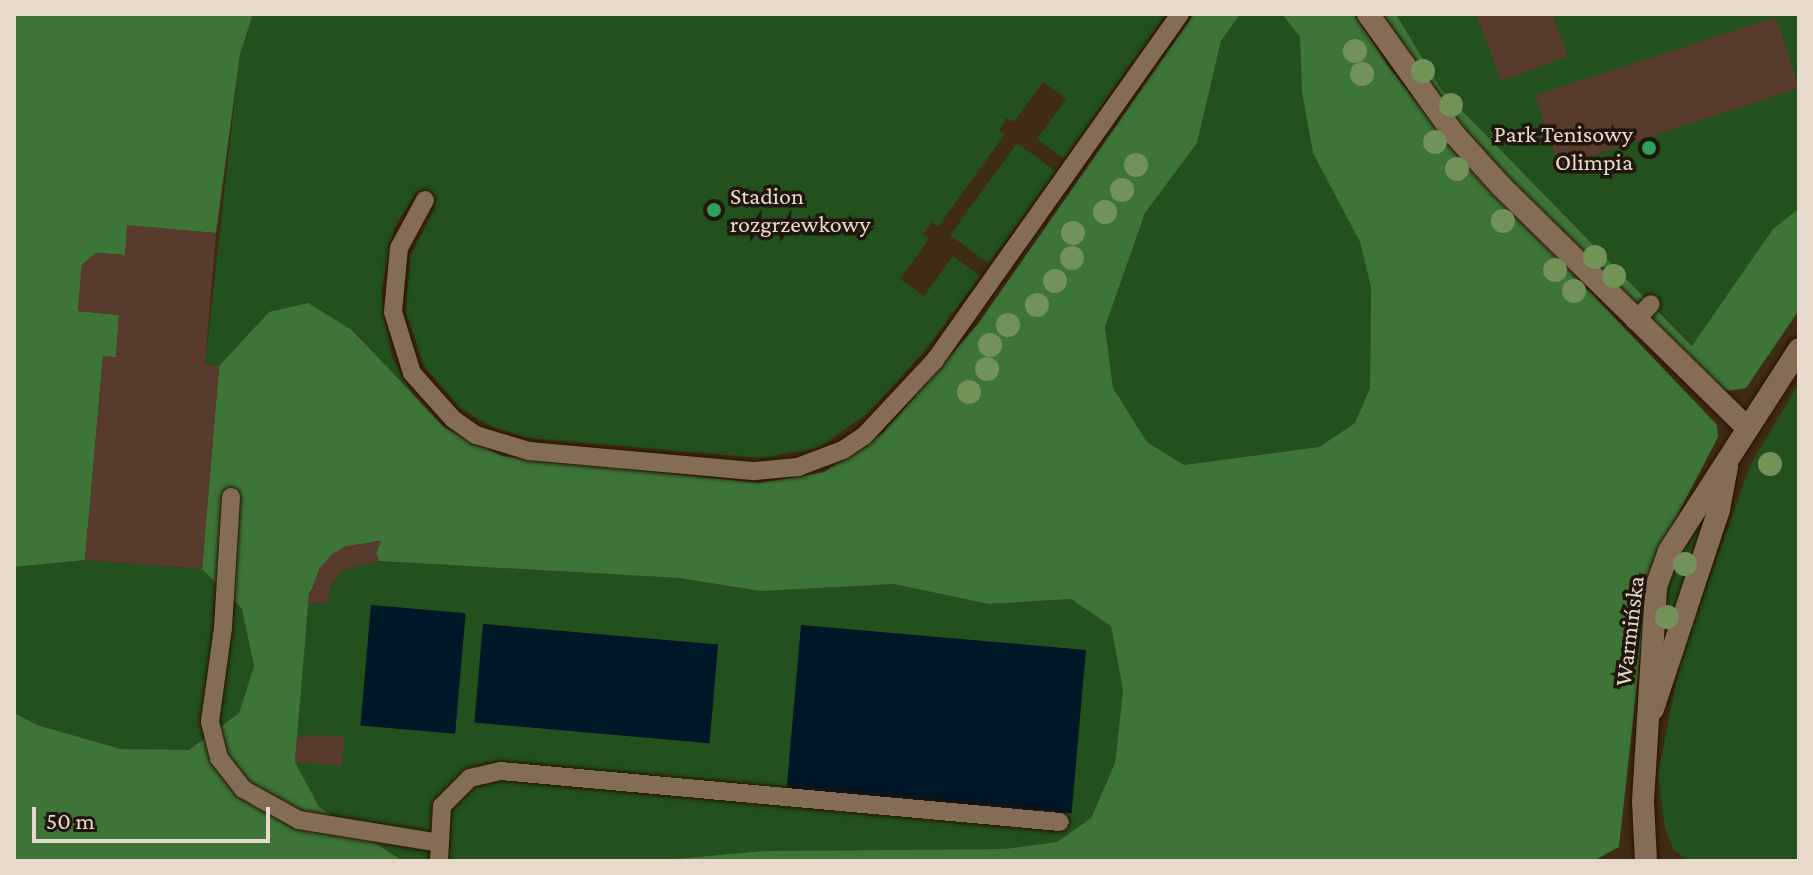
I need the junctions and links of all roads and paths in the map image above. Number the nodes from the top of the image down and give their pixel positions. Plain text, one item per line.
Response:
1 (1180, 14) edge
2 (1368, 14) edge
3 (425, 200) dead end
4 (1651, 304) dead end
5 (1635, 321) junction
6 (1799, 349) edge
7 (1747, 428) junction
8 (1728, 462) junction
9 (231, 497) dead end
10 (1645, 729) junction
11 (1060, 822) dead end
12 (439, 852) edge
13 (1646, 861) edge

1 - 3 lane
2 - 5 street
4 - 5 lane
5 - 7 street
6 - 7 street, Warmińska
7 - 8 street, Warmińska
8 - 10 street, Warmińska
8 - 10 street, Warmińska
9 - 12 lane
10 - 13 street, Warmińska
11 - 12 lane

